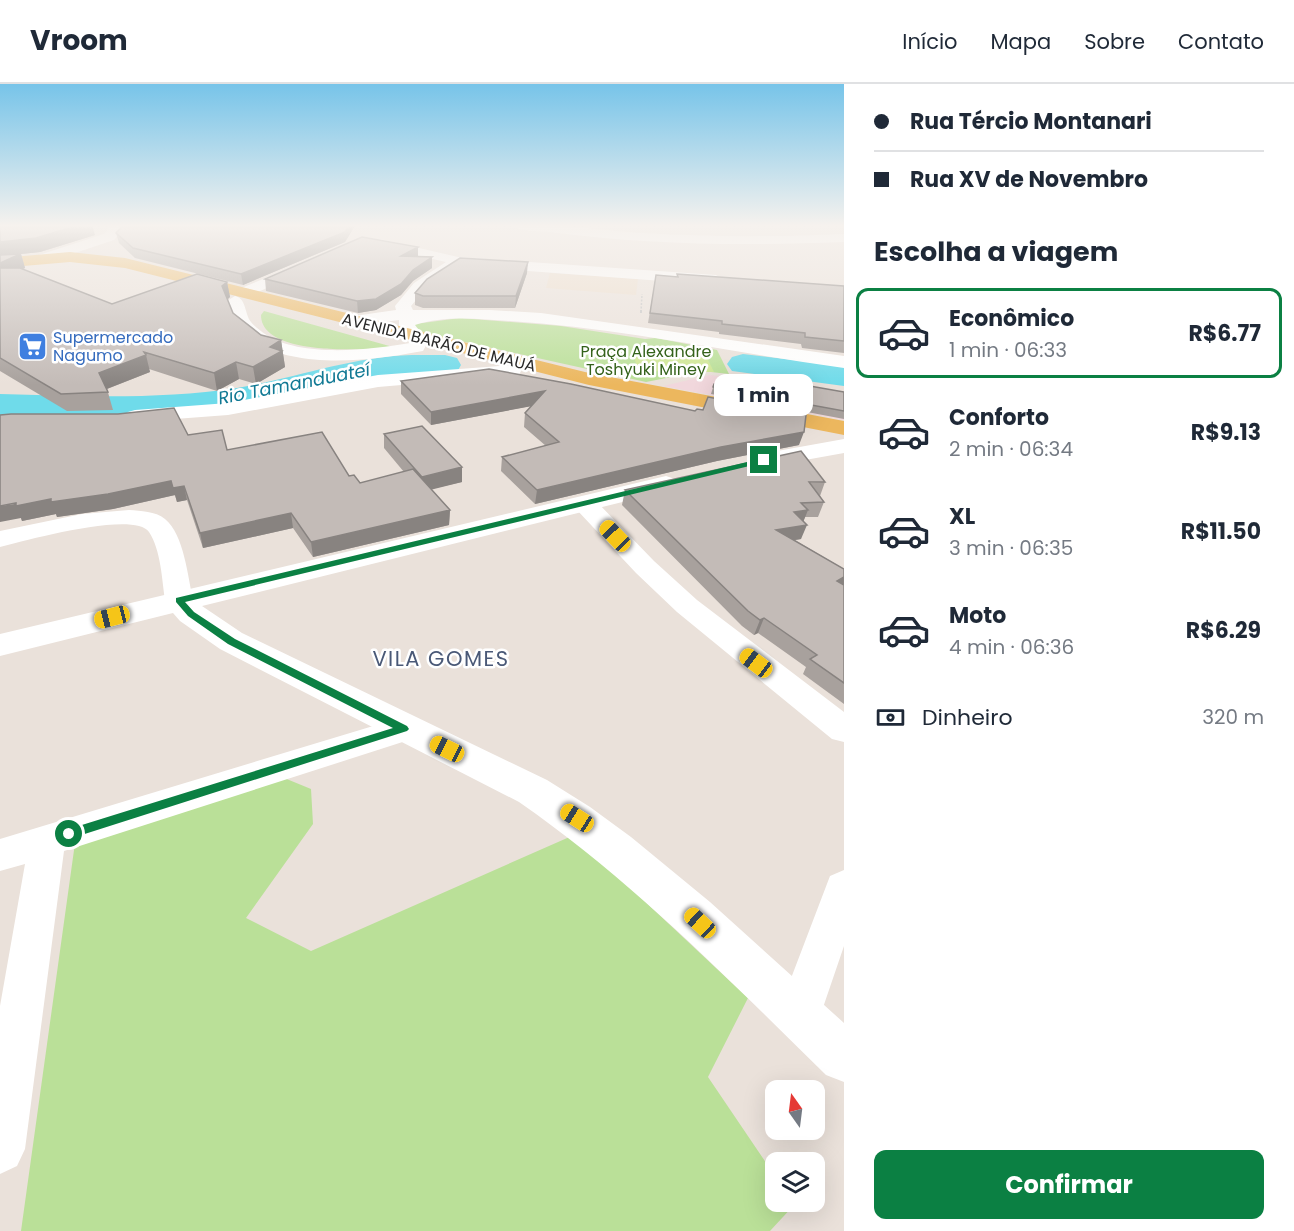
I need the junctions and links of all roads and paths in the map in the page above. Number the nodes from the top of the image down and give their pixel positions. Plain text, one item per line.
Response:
1 (97, 278) edge
2 (176, 278) edge
3 (280, 278) edge
4 (433, 278) edge
5 (691, 278) edge
6 (726, 280) edge
7 (240, 296) junction
8 (411, 329) junction
9 (844, 362) edge
10 (512, 371) junction
11 (118, 417) edge
12 (844, 428) edge
13 (844, 439) edge
14 (844, 446) edge
15 (736, 467) edge
16 (695, 477) edge
17 (586, 505) junction
18 (0, 539) edge
19 (179, 600) junction
20 (0, 645) edge
21 (403, 729) junction
22 (844, 730) edge
23 (47, 841) junction
24 (0, 855) edge
25 (844, 888) edge
26 (799, 1015) junction
27 (844, 1057) edge
28 (0, 1149) edge

1 - 7 main road, AVENIDA BARÃO DE MAUÁ
2 - 7 main road, AVENIDA BARÃO DE MAUÁ
3 - 7 street
4 - 8 street
5 - 6 street
7 - 8 main road, AVENIDA BARÃO DE MAUÁ
7 - 8 main road, AVENIDA BARÃO DE MAUÁ
7 - 8 street
8 - 9 street
8 - 10 main road, AVENIDA BARÃO DE MAUÁ
8 - 12 main road, AVENIDA BARÃO DE MAUÁ
10 - 11 street
10 - 13 main road, AVENIDA BARÃO DE MAUÁ
14 - 15 street
16 - 17 street
17 - 19 street
17 - 22 street
18 - 19 street
19 - 20 street
19 - 21 street
21 - 23 street
21 - 26 street
23 - 24 street
23 - 28 street
25 - 26 street
26 - 27 street

